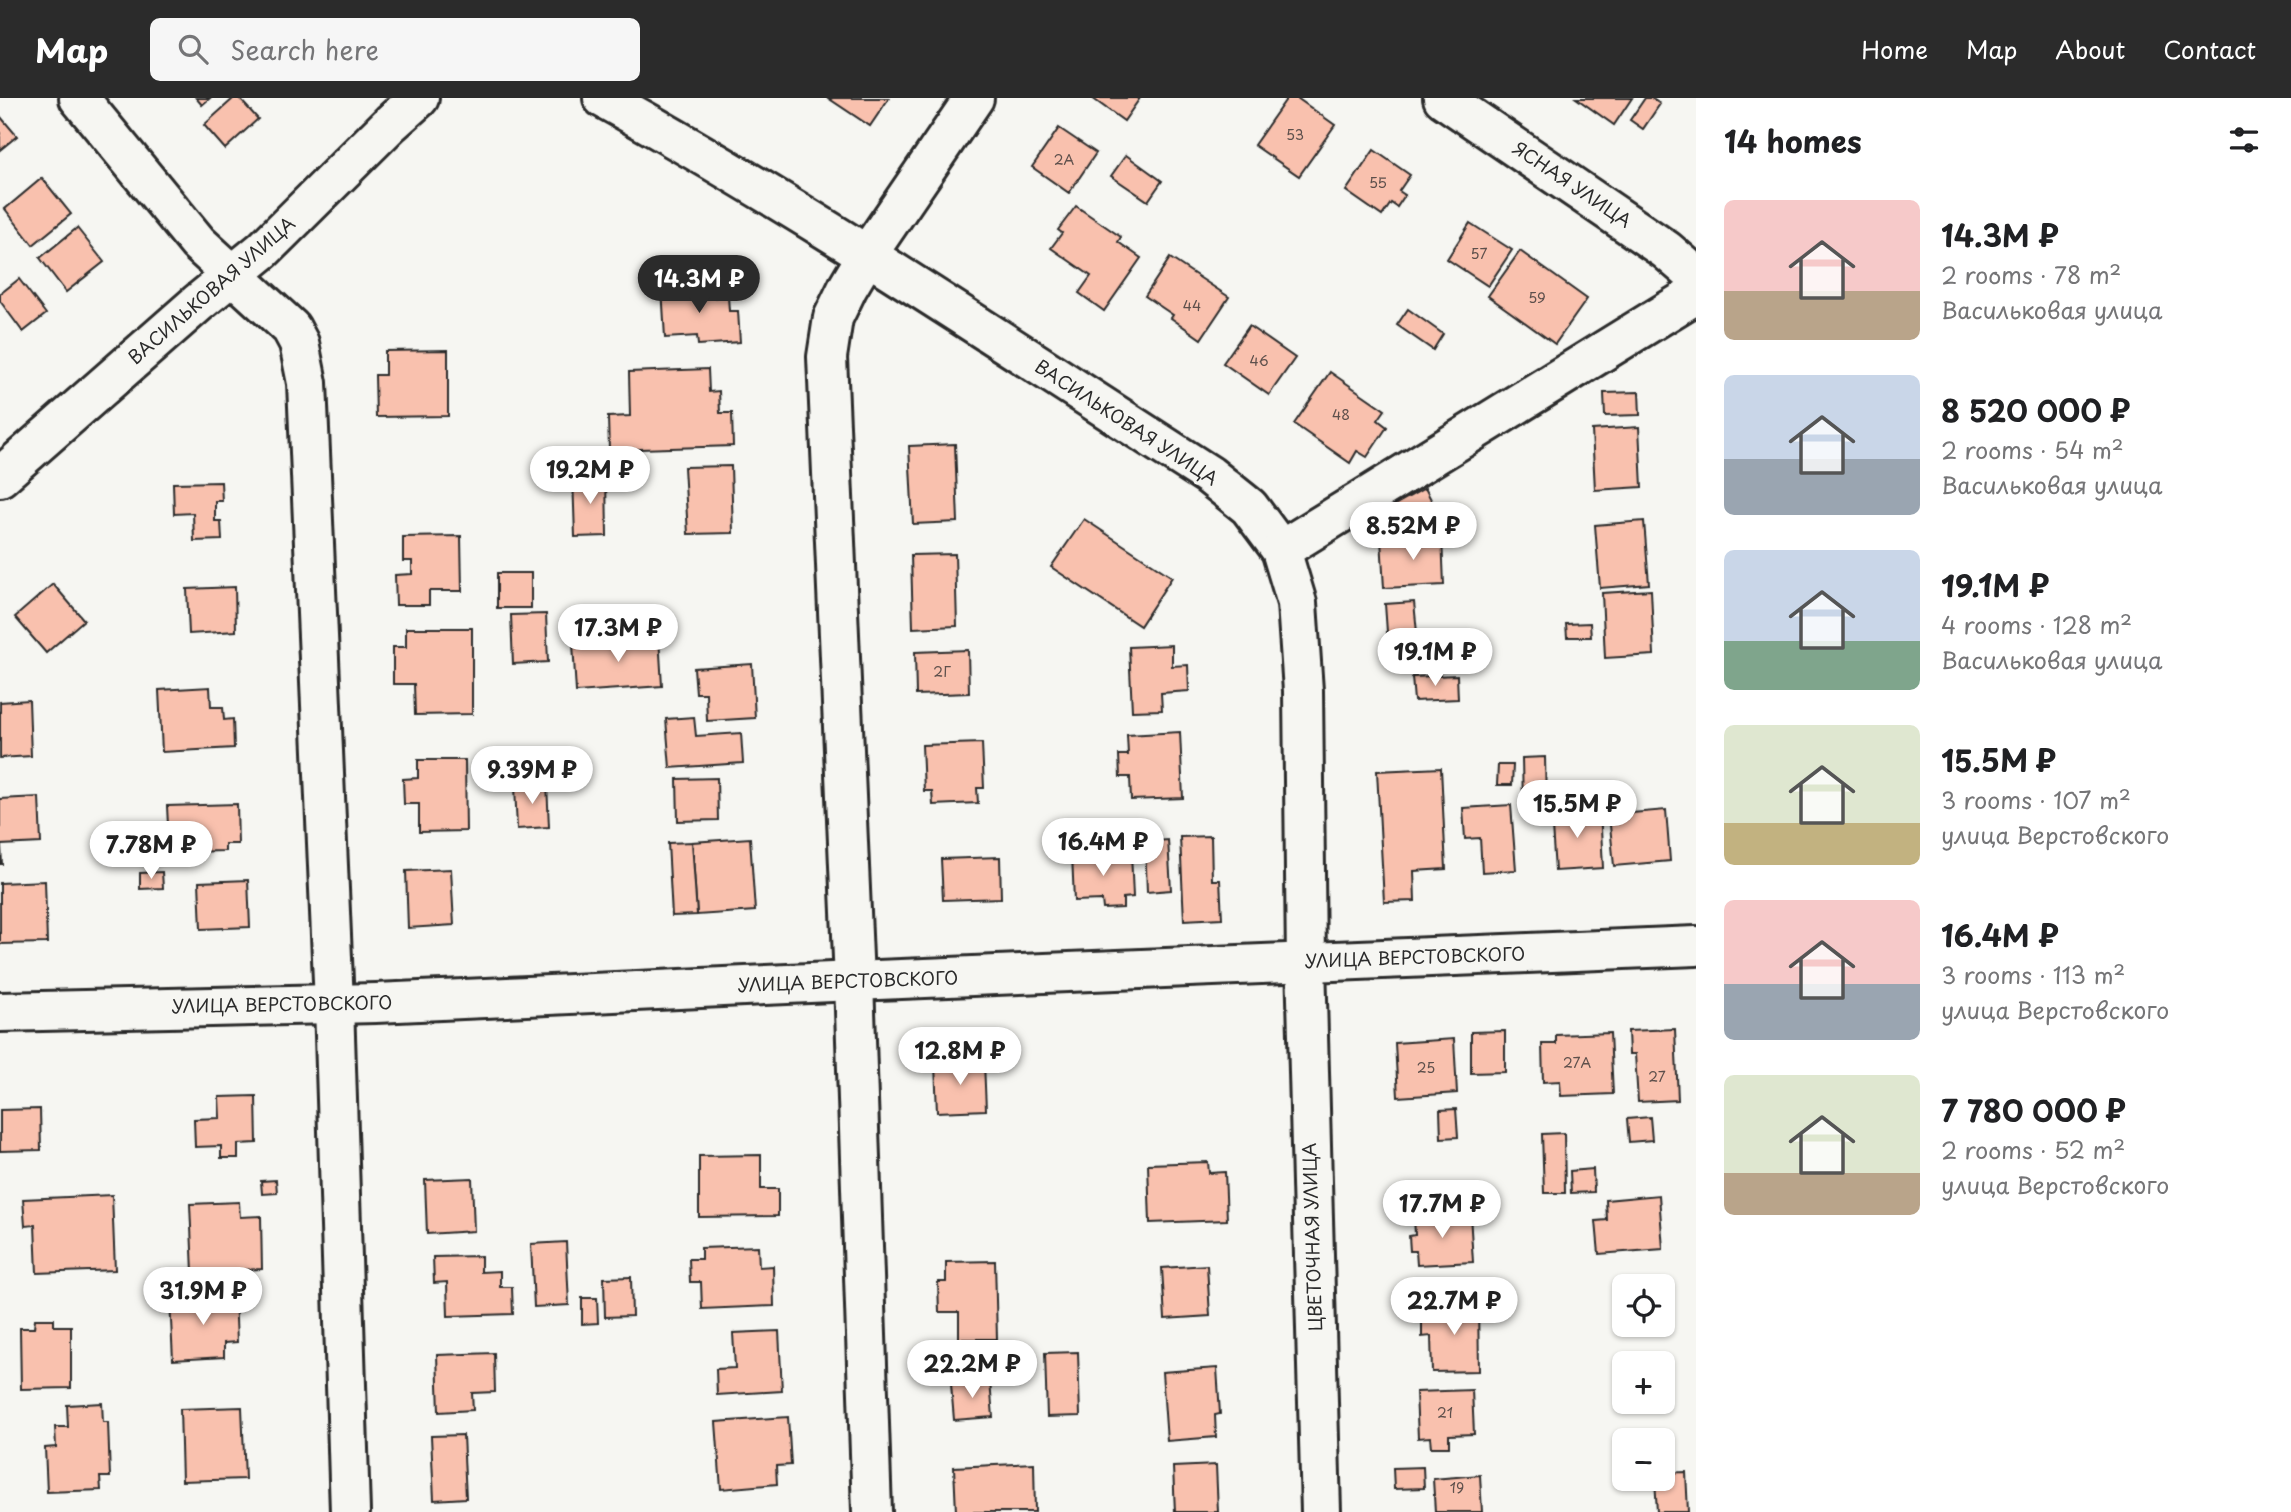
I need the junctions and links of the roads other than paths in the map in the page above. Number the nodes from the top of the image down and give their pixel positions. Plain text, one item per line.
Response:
1 (79, 98) edge
2 (419, 98) edge
3 (603, 98) edge
4 (974, 98) edge
5 (1443, 98) edge
6 (867, 255) junction
7 (233, 275) junction
8 (1696, 278) edge
9 (1696, 294) edge
10 (0, 477) edge
11 (1281, 550) junction
12 (1696, 946) edge
13 (1306, 962) junction
14 (854, 981) junction
15 (334, 1004) junction
16 (0, 1012) edge
17 (350, 1512) edge
18 (872, 1512) edge
19 (1321, 1512) edge

1 - 7 street
2 - 7 street, ВАСИЛЬКОВАЯ УЛИЦА
3 - 6 street, ВАСИЛЬКОВАЯ УЛИЦА
4 - 6 street
5 - 8 street, ЯСНАЯ УЛИЦА
6 - 11 street, ВАСИЛЬКОВАЯ УЛИЦА
6 - 14 street
7 - 10 street, ВАСИЛЬКОВАЯ УЛИЦА
7 - 15 street
9 - 11 street
11 - 13 street, ВАСИЛЬКОВАЯ УЛИЦА
12 - 13 street, УЛИЦА ВЕРСТОВСКОГО
13 - 14 street, УЛИЦА ВЕРСТОВСКОГО
13 - 19 street, ЦВЕТОЧНАЯ УЛИЦА
14 - 15 street, УЛИЦА ВЕРСТОВСКОГО
14 - 18 street
15 - 16 street, УЛИЦА ВЕРСТОВСКОГО
15 - 17 street

